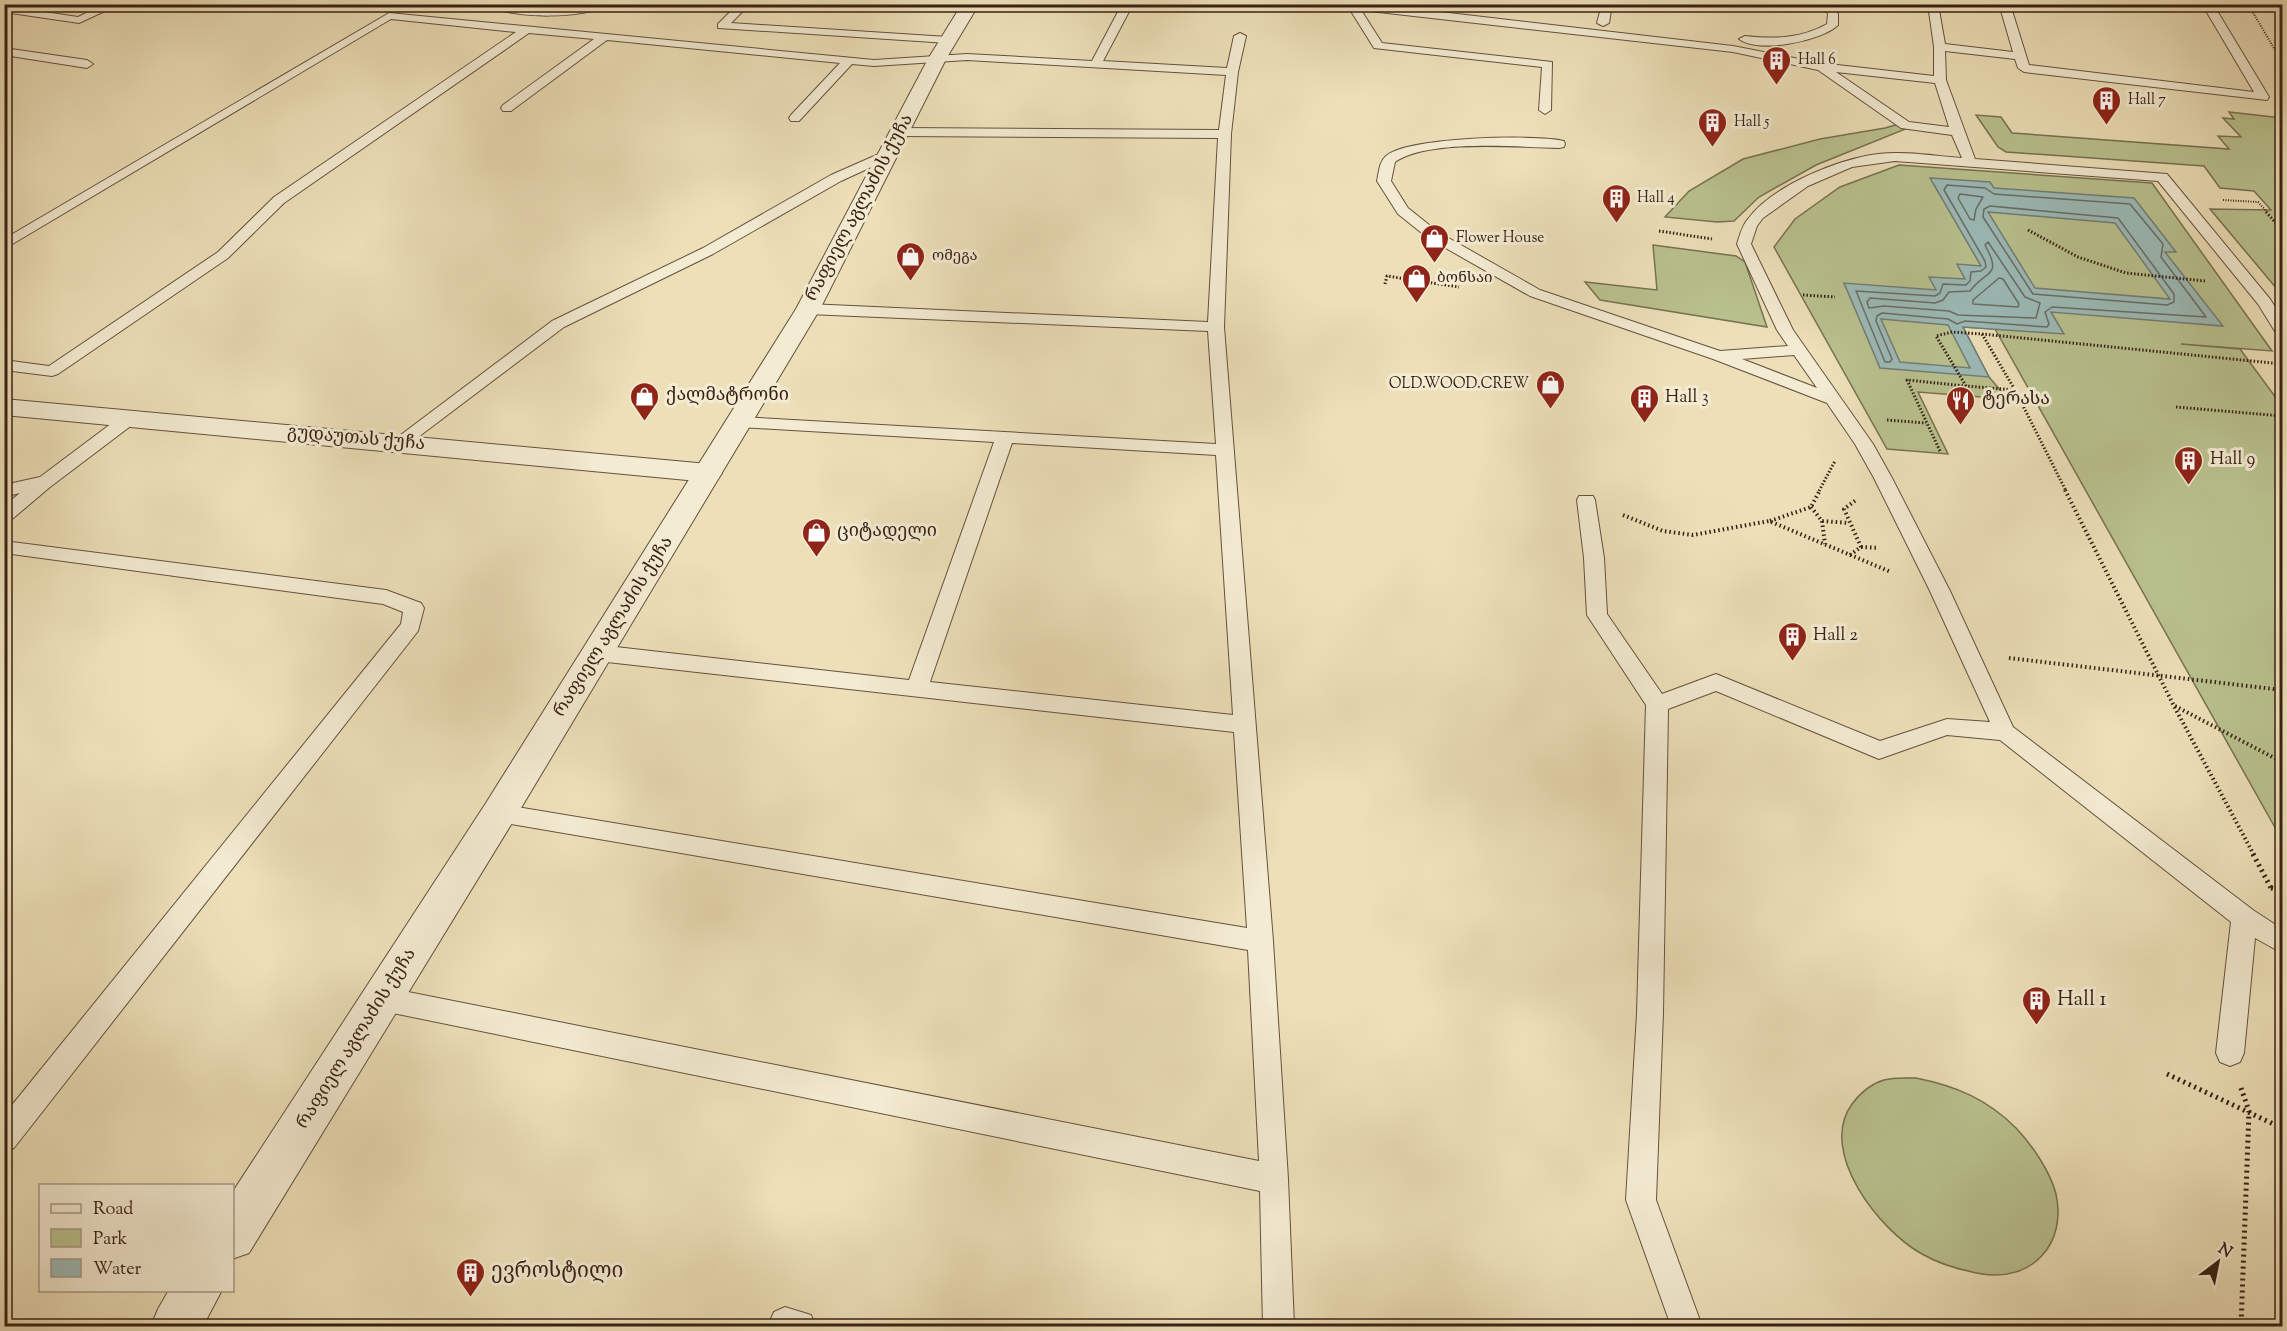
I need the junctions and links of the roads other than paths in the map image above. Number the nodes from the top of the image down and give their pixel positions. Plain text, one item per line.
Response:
1 (9, 4) edge
2 (115, 4) edge
3 (492, 4) edge
4 (605, 4) edge
5 (745, 4) edge
6 (971, 4) edge
7 (1128, 4) edge
8 (1339, 4) edge
9 (1444, 4) edge
10 (1607, 4) edge
11 (1826, 4) edge
12 (1932, 4) edge
13 (2004, 4) edge
14 (2207, 4) edge
15 (1353, 6) junction
16 (4, 8) edge
17 (1603, 23) junction
18 (527, 29) junction
19 (1240, 36) dead end
20 (604, 37) junction
21 (1940, 47) junction
22 (942, 50) junction
23 (4, 51) edge
24 (2020, 57) junction
25 (849, 60) junction
26 (1096, 63) junction
27 (87, 64) dead end
28 (1820, 67) junction
29 (1232, 72) junction
30 (1940, 80) junction
31 (507, 108) dead end
32 (1545, 110) dead end
33 (795, 118) dead end
34 (1956, 132) junction
35 (1225, 134) junction
36 (894, 143) junction
37 (1559, 144) dead end
38 (1970, 162) junction
39 (4, 245) edge
40 (807, 309) junction
41 (1216, 327) junction
42 (2283, 330) edge
43 (1798, 350) junction
44 (1719, 356) junction
45 (4, 365) edge
46 (1831, 399) junction
47 (4, 407) edge
48 (130, 418) junction
49 (740, 422) junction
50 (1005, 437) junction
51 (399, 443) junction
52 (1225, 450) junction
53 (708, 473) junction
54 (46, 482) junction
55 (4, 491) edge
56 (1586, 500) road end
57 (4, 516) edge
58 (4, 547) edge
59 (598, 653) junction
60 (917, 688) junction
61 (1657, 704) junction
62 (1245, 725) junction
63 (2005, 732) junction
64 (499, 813) junction
65 (2244, 918) junction
66 (1260, 941) junction
67 (2283, 942) edge
68 (383, 999) junction
69 (2230, 1053) road end
70 (4, 1138) edge
71 (1274, 1179) junction
72 (234, 1233) edge
73 (197, 1292) edge
74 (175, 1326) edge
75 (1279, 1326) edge
76 (1686, 1326) edge

1 - 16 lane
2 - 16 lane
3 - 4 lane
5 - 22 lane
6 - 22 street, რაფიელ აგლაძის ქუჩა
7 - 26 lane
8 - 15 lane
9 - 17 lane
10 - 17 lane
11 - 17 lane
12 - 21 lane
13 - 24 lane
14 - 24 lane
15 - 28 lane
15 - 32 lane
18 - 20 lane
18 - 39 lane
18 - 45 lane
19 - 29 lane
20 - 25 lane
20 - 31 lane
21 - 24 lane
21 - 30 lane
22 - 25 lane
22 - 26 lane
22 - 36 street, რაფიელ აგლაძის ქუჩა
23 - 27 lane
25 - 33 lane
26 - 29 lane
28 - 30 lane
28 - 34 lane
29 - 35 lane
30 - 34 lane
34 - 38 lane
35 - 36 lane
35 - 41 lane
36 - 40 street, რაფიელ აგლაძის ქუჩა
36 - 51 lane
37 - 44 lane
38 - 42 lane
38 - 43 lane
40 - 41 lane
40 - 49 street, რაფიელ აგლაძის ქუჩა
41 - 52 lane
43 - 44 lane
43 - 46 lane
44 - 46 lane
46 - 63 lane
47 - 48 street, გუდაუთას ქუჩა
48 - 51 street, გუდაუთას ქუჩა
48 - 54 lane
49 - 50 lane
49 - 53 street, რაფიელ აგლაძის ქუჩა
50 - 52 lane
50 - 60 lane
51 - 53 street, გუდაუთას ქუჩა
52 - 62 lane
53 - 59 street, რაფიელ აგლაძის ქუჩა
54 - 55 lane
54 - 57 lane
56 - 61 lane
58 - 70 lane
59 - 60 lane
59 - 64 street, რაფიელ აგლაძის ქუჩა
60 - 62 lane
61 - 63 lane
61 - 76 lane
62 - 66 lane
63 - 65 lane
64 - 66 lane
64 - 68 street, რაფიელ აგლაძის ქუჩა
65 - 67 lane
65 - 69 lane
66 - 71 lane
68 - 71 lane
68 - 72 street, რაფიელ აგლაძის ქუჩა
71 - 75 lane
73 - 74 street

